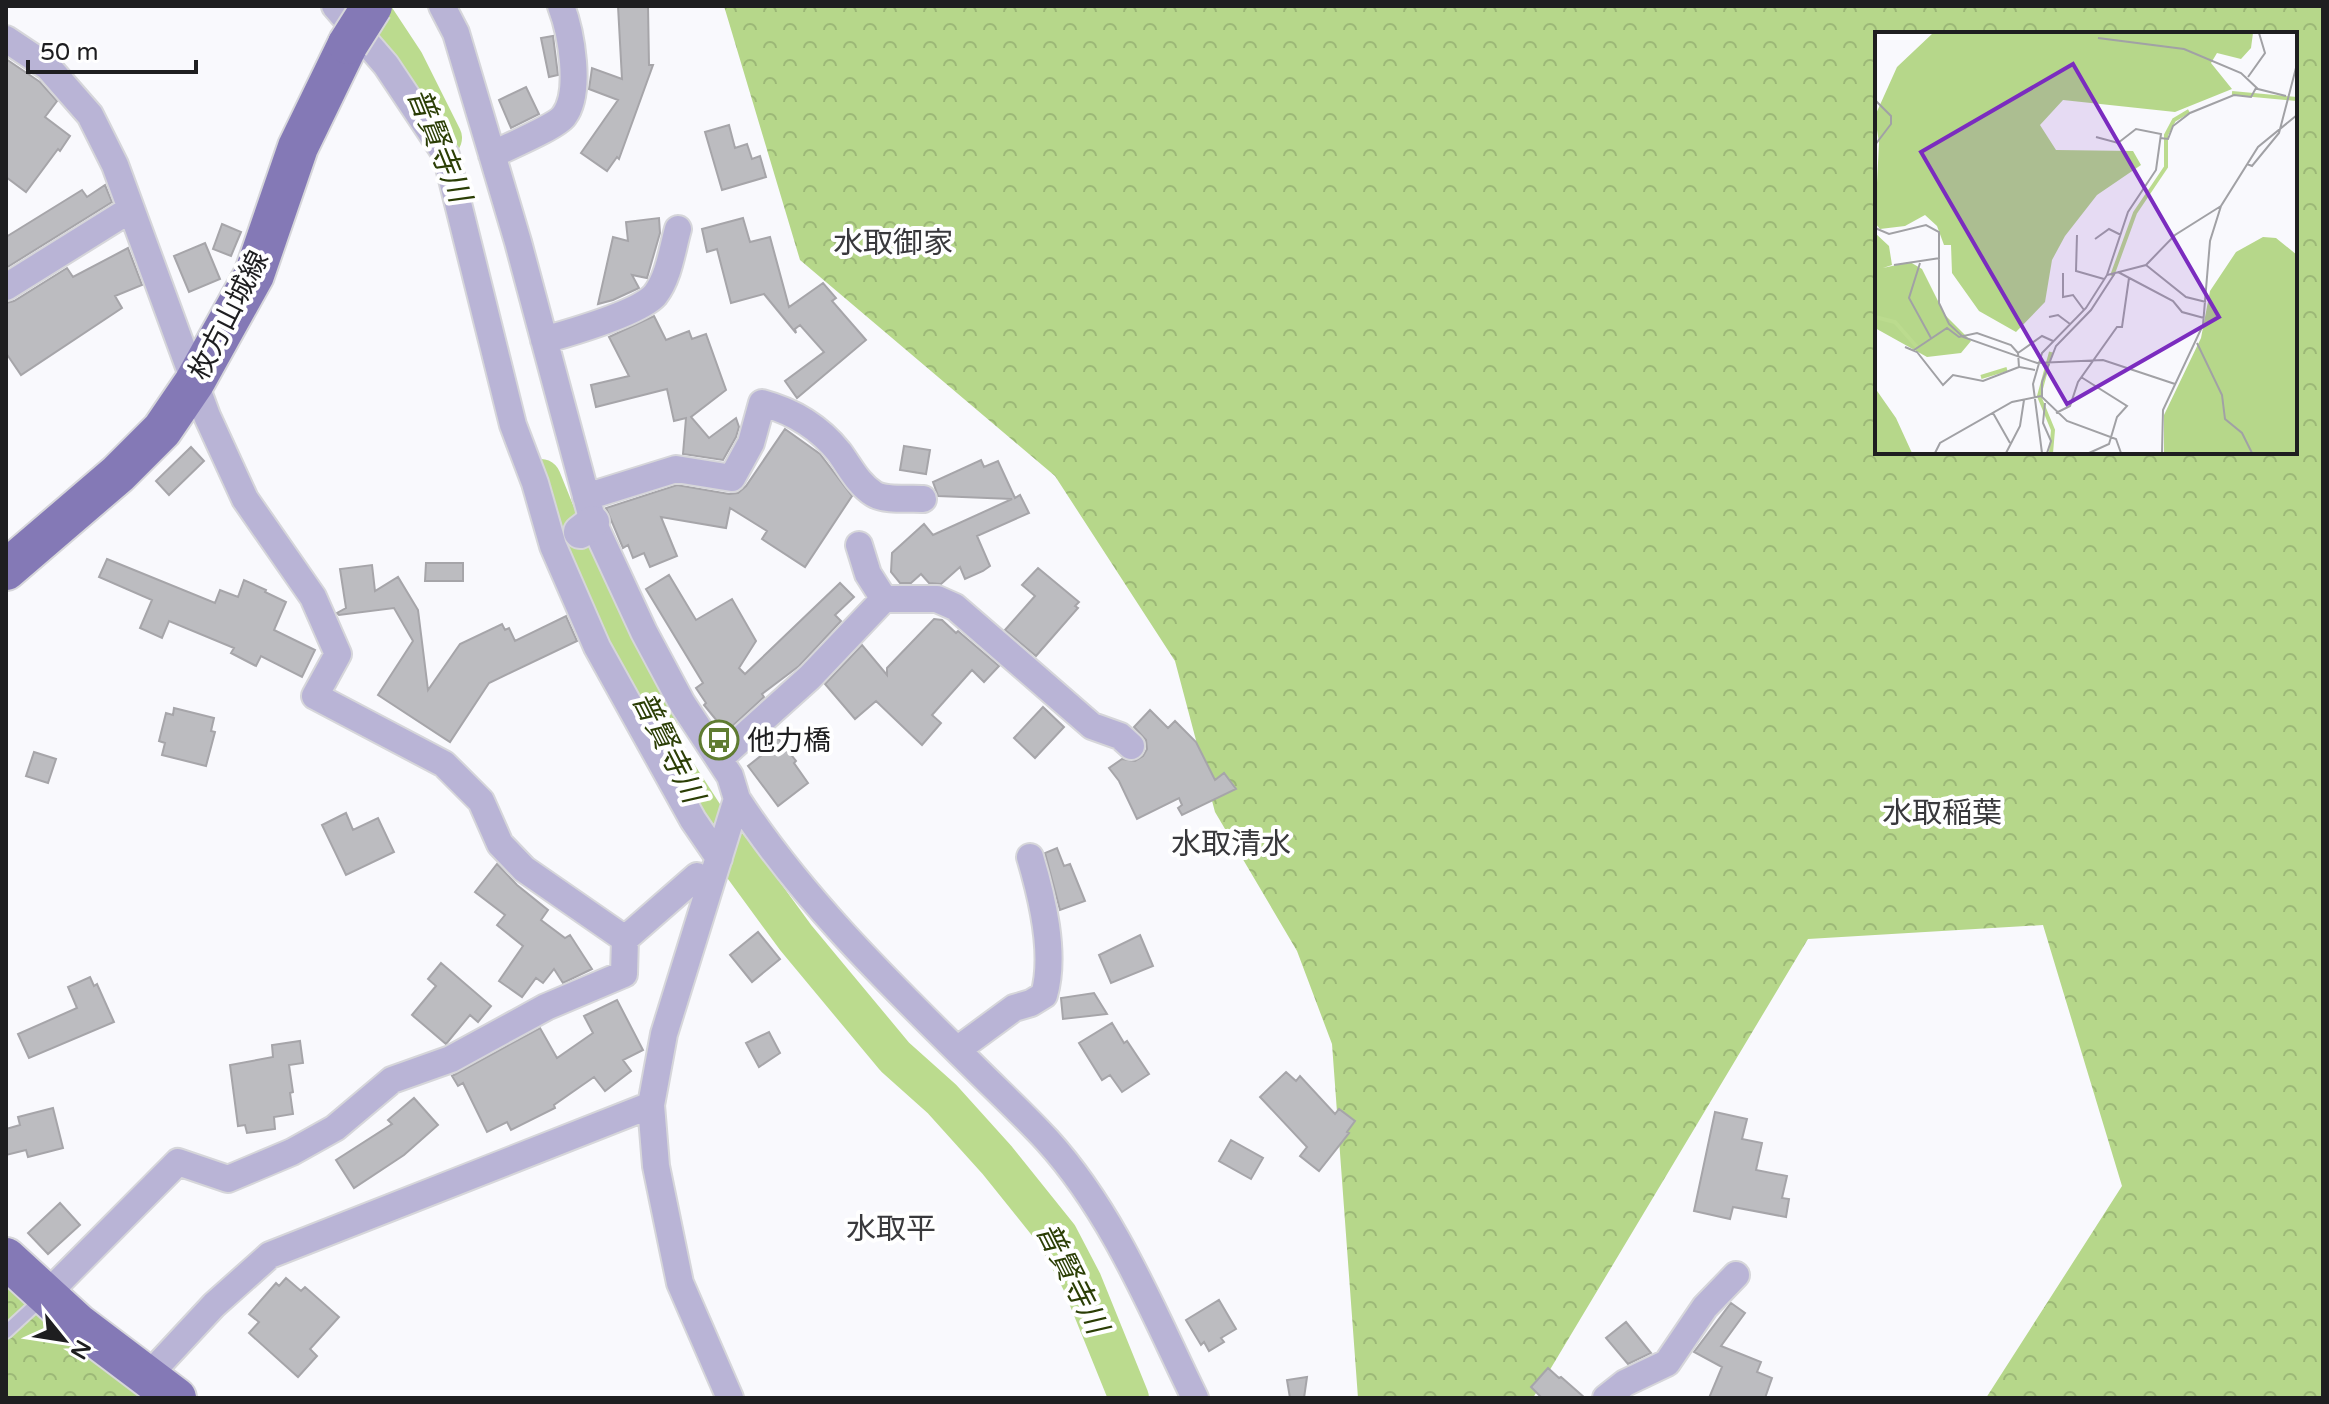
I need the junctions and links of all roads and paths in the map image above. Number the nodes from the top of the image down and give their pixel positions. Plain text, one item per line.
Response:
1 (335, 6) edge
2 (372, 6) edge
3 (442, 6) edge
4 (561, 6) edge
5 (6, 39) edge
6 (492, 155) junction
7 (131, 209) junction
8 (678, 229) dead end
9 (6, 287) edge
10 (544, 340) junction
11 (194, 383) junction
12 (923, 499) dead end
13 (586, 517) junction
14 (859, 545) dead end
15 (6, 570) edge
16 (884, 599) junction
17 (1131, 746) dead end
18 (719, 759) junction
19 (734, 810) junction
20 (720, 854) junction
21 (1030, 857) dead end
22 (710, 886) junction
23 (625, 939) junction
24 (957, 1050) junction
25 (651, 1105) junction
26 (6, 1258) edge
27 (1736, 1275) dead end
28 (45, 1296) junction
29 (6, 1332) edge
30 (162, 1387) edge
31 (730, 1398) edge
32 (1195, 1398) edge
33 (1606, 1398) edge

1 - 20 street
2 - 11 main road, 枚方山城線, bridge
3 - 6 street
4 - 6 street
5 - 7 street
6 - 10 street
7 - 9 street
7 - 11 street
8 - 10 street
10 - 13 street
11 - 15 main road, 枚方山城線
11 - 23 street
12 - 13 street
13 - 18 street
14 - 16 street
16 - 17 street
16 - 18 street
18 - 19 street
19 - 20 street
19 - 24 street
20 - 22 street
21 - 24 street
22 - 23 street
22 - 25 street
23 - 28 street
24 - 32 street
25 - 30 street
25 - 31 street
26 - 28 main road
27 - 33 street
28 - 29 lane
28 - 30 main road

